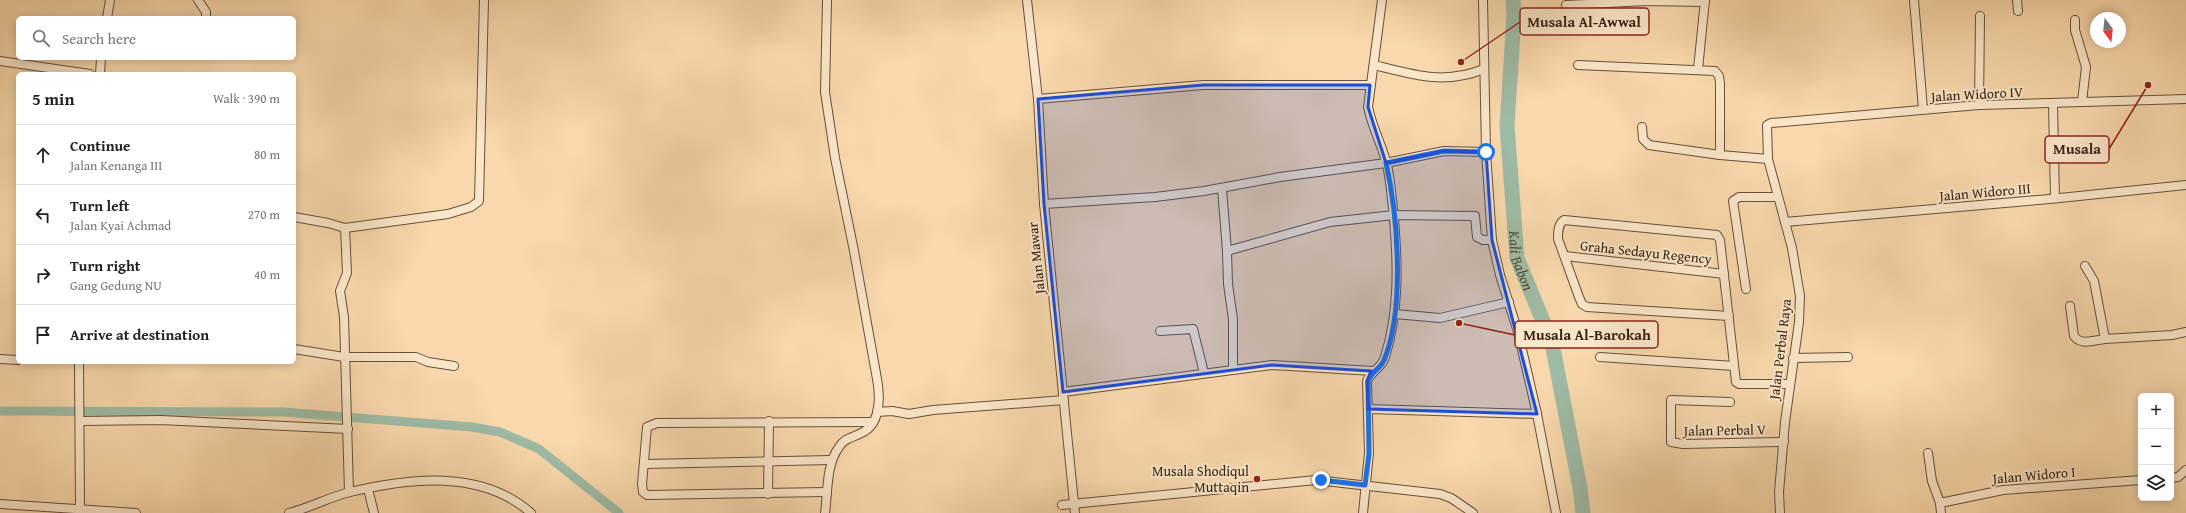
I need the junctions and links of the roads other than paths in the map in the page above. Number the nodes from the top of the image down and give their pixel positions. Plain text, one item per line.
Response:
1 (110, 0) edge
2 (198, 0) edge
3 (484, 0) edge
4 (827, 0) edge
5 (1027, 0) edge
6 (1382, 0) edge
7 (1483, 0) edge
8 (1914, 0) edge
9 (2017, 0) edge
10 (1705, 1) edge
11 (1566, 4) dead end
12 (2018, 11) dead end
13 (107, 16) edge
14 (205, 16) edge
15 (1980, 16) dead end
16 (2075, 20) dead end
17 (101, 60) edge
18 (0, 61) edge
19 (1374, 65) junction
20 (1578, 65) dead end
21 (1484, 69) junction
22 (1698, 69) junction
23 (76, 72) edge
24 (100, 72) edge
25 (1370, 85) junction
26 (1038, 98) junction
27 (2186, 99) edge
28 (2082, 102) junction
29 (2053, 103) junction
30 (1979, 105) junction
31 (1923, 109) junction
32 (1771, 123) joint
33 (1642, 127) dead end
34 (1486, 152) junction
35 (1720, 155) junction
36 (1768, 159) junction
37 (1386, 163) junction
38 (2186, 185) edge
39 (1222, 189) junction
40 (1777, 197) junction
41 (2055, 198) junction
42 (1044, 204) junction
43 (1394, 215) junction
44 (296, 217) edge
45 (1785, 222) junction
46 (345, 228) junction
47 (1492, 240) junction
48 (1227, 251) junction
49 (1565, 256) junction
50 (2085, 266) dead end
51 (1724, 274) junction
52 (1746, 289) dead end
53 (1509, 302) junction
54 (2070, 306) dead end
55 (1395, 314) junction
56 (1729, 316) junction
57 (1160, 331) dead end
58 (2186, 332) edge
59 (2105, 339) junction
60 (296, 349) edge
61 (344, 357) junction
62 (1600, 357) dead end
63 (1848, 357) dead end
64 (1793, 358) junction
65 (0, 359) edge
66 (16, 360) edge
67 (79, 364) edge
68 (454, 366) dead end
69 (1734, 366) junction
70 (1233, 370) junction
71 (1373, 371) junction
72 (1204, 373) junction
73 (1789, 384) junction
74 (1063, 396) junction
75 (1730, 402) dead end
76 (1368, 409) junction
77 (878, 412) junction
78 (1537, 414) junction
79 (81, 420) junction
80 (769, 421) junction
81 (873, 422) junction
82 (348, 426) junction
83 (1784, 442) junction
84 (1928, 453) dead end
85 (831, 460) junction
86 (767, 461) junction
87 (644, 464) junction
88 (2186, 470) edge
89 (2174, 478) edge
90 (2138, 480) edge
91 (1365, 485) junction
92 (368, 489) junction
93 (349, 492) junction
94 (828, 492) junction
95 (768, 494) junction
96 (1940, 503) junction
97 (0, 504) edge
98 (1062, 505) dead end
99 (17, 509) edge
100 (1075, 509) edge
101 (80, 510) junction
102 (136, 513) edge
103 (289, 513) edge
104 (374, 513) edge
105 (531, 513) edge
106 (825, 513) edge
107 (1363, 513) edge
108 (1473, 513) edge
109 (1556, 513) edge
110 (1780, 513) edge
111 (1941, 513) edge

1 - 13 street
2 - 14 street
3 - 46 street
4 - 77 street
5 - 26 street, Jalan Mawar
6 - 19 street
7 - 21 street
8 - 31 street
9 - 12 street
10 - 11 street
10 - 22 street
15 - 30 street
16 - 28 street
17 - 24 street
18 - 23 street
19 - 21 street
19 - 25 street
20 - 22 street
21 - 34 street
22 - 35 street
25 - 26 street
25 - 37 street
26 - 42 street, Jalan Mawar
27 - 28 street, Jalan Widoro IV
28 - 29 street, Jalan Widoro IV
29 - 30 street, Jalan Widoro IV
29 - 41 street
30 - 31 street, Jalan Widoro IV
31 - 32 street, Jalan Widoro IV
32 - 36 street, Jalan Perbal Raya
33 - 35 street
34 - 37 street
34 - 47 street
35 - 36 street
36 - 40 street, Jalan Perbal Raya
37 - 39 street
37 - 43 street
38 - 41 street, Jalan Widoro III
39 - 42 street
39 - 48 street
40 - 45 street, Jalan Perbal Raya
40 - 52 street
41 - 45 street, Jalan Widoro III
42 - 74 street, Jalan Mawar
43 - 47 street
43 - 48 street
43 - 55 street
44 - 46 street
45 - 64 street, Jalan Perbal Raya
46 - 61 street
47 - 53 street
48 - 70 street
49 - 51 street, Graha Sedayu Regency
49 - 51 street, Graha Sedayu Regency
49 - 56 street
50 - 59 street
51 - 56 street, Graha Sedayu Regency
53 - 55 street
53 - 78 street
54 - 59 street
55 - 71 street
56 - 69 street, Graha Sedayu Regency
57 - 72 street
58 - 59 street
60 - 61 street
61 - 68 street
61 - 82 street
62 - 69 street
63 - 64 street
64 - 73 street, Jalan Perbal Raya
65 - 66 street
67 - 79 street
69 - 73 street, Graha Sedayu Regency
70 - 71 street
70 - 72 street
71 - 76 street
72 - 74 street
73 - 83 street, Jalan Perbal Raya
74 - 77 street
74 - 100 street, Jalan Mawar
75 - 83 street, Jalan Perbal V
76 - 78 street
76 - 91 street
77 - 81 street
78 - 109 street
79 - 82 street
79 - 101 street
80 - 81 street
80 - 86 street
80 - 87 street
81 - 85 street
82 - 93 street
83 - 110 street, Jalan Perbal Raya
84 - 96 street
85 - 86 street
85 - 94 street
86 - 87 street
86 - 95 street
87 - 95 street
88 - 89 street
90 - 96 street, Jalan Widoro I
91 - 100 street
91 - 107 street
91 - 108 street
92 - 93 street
92 - 104 street
92 - 105 street
93 - 103 street
94 - 95 street
94 - 106 street
96 - 111 street
97 - 99 street
98 - 100 street
99 - 101 street
101 - 102 street

